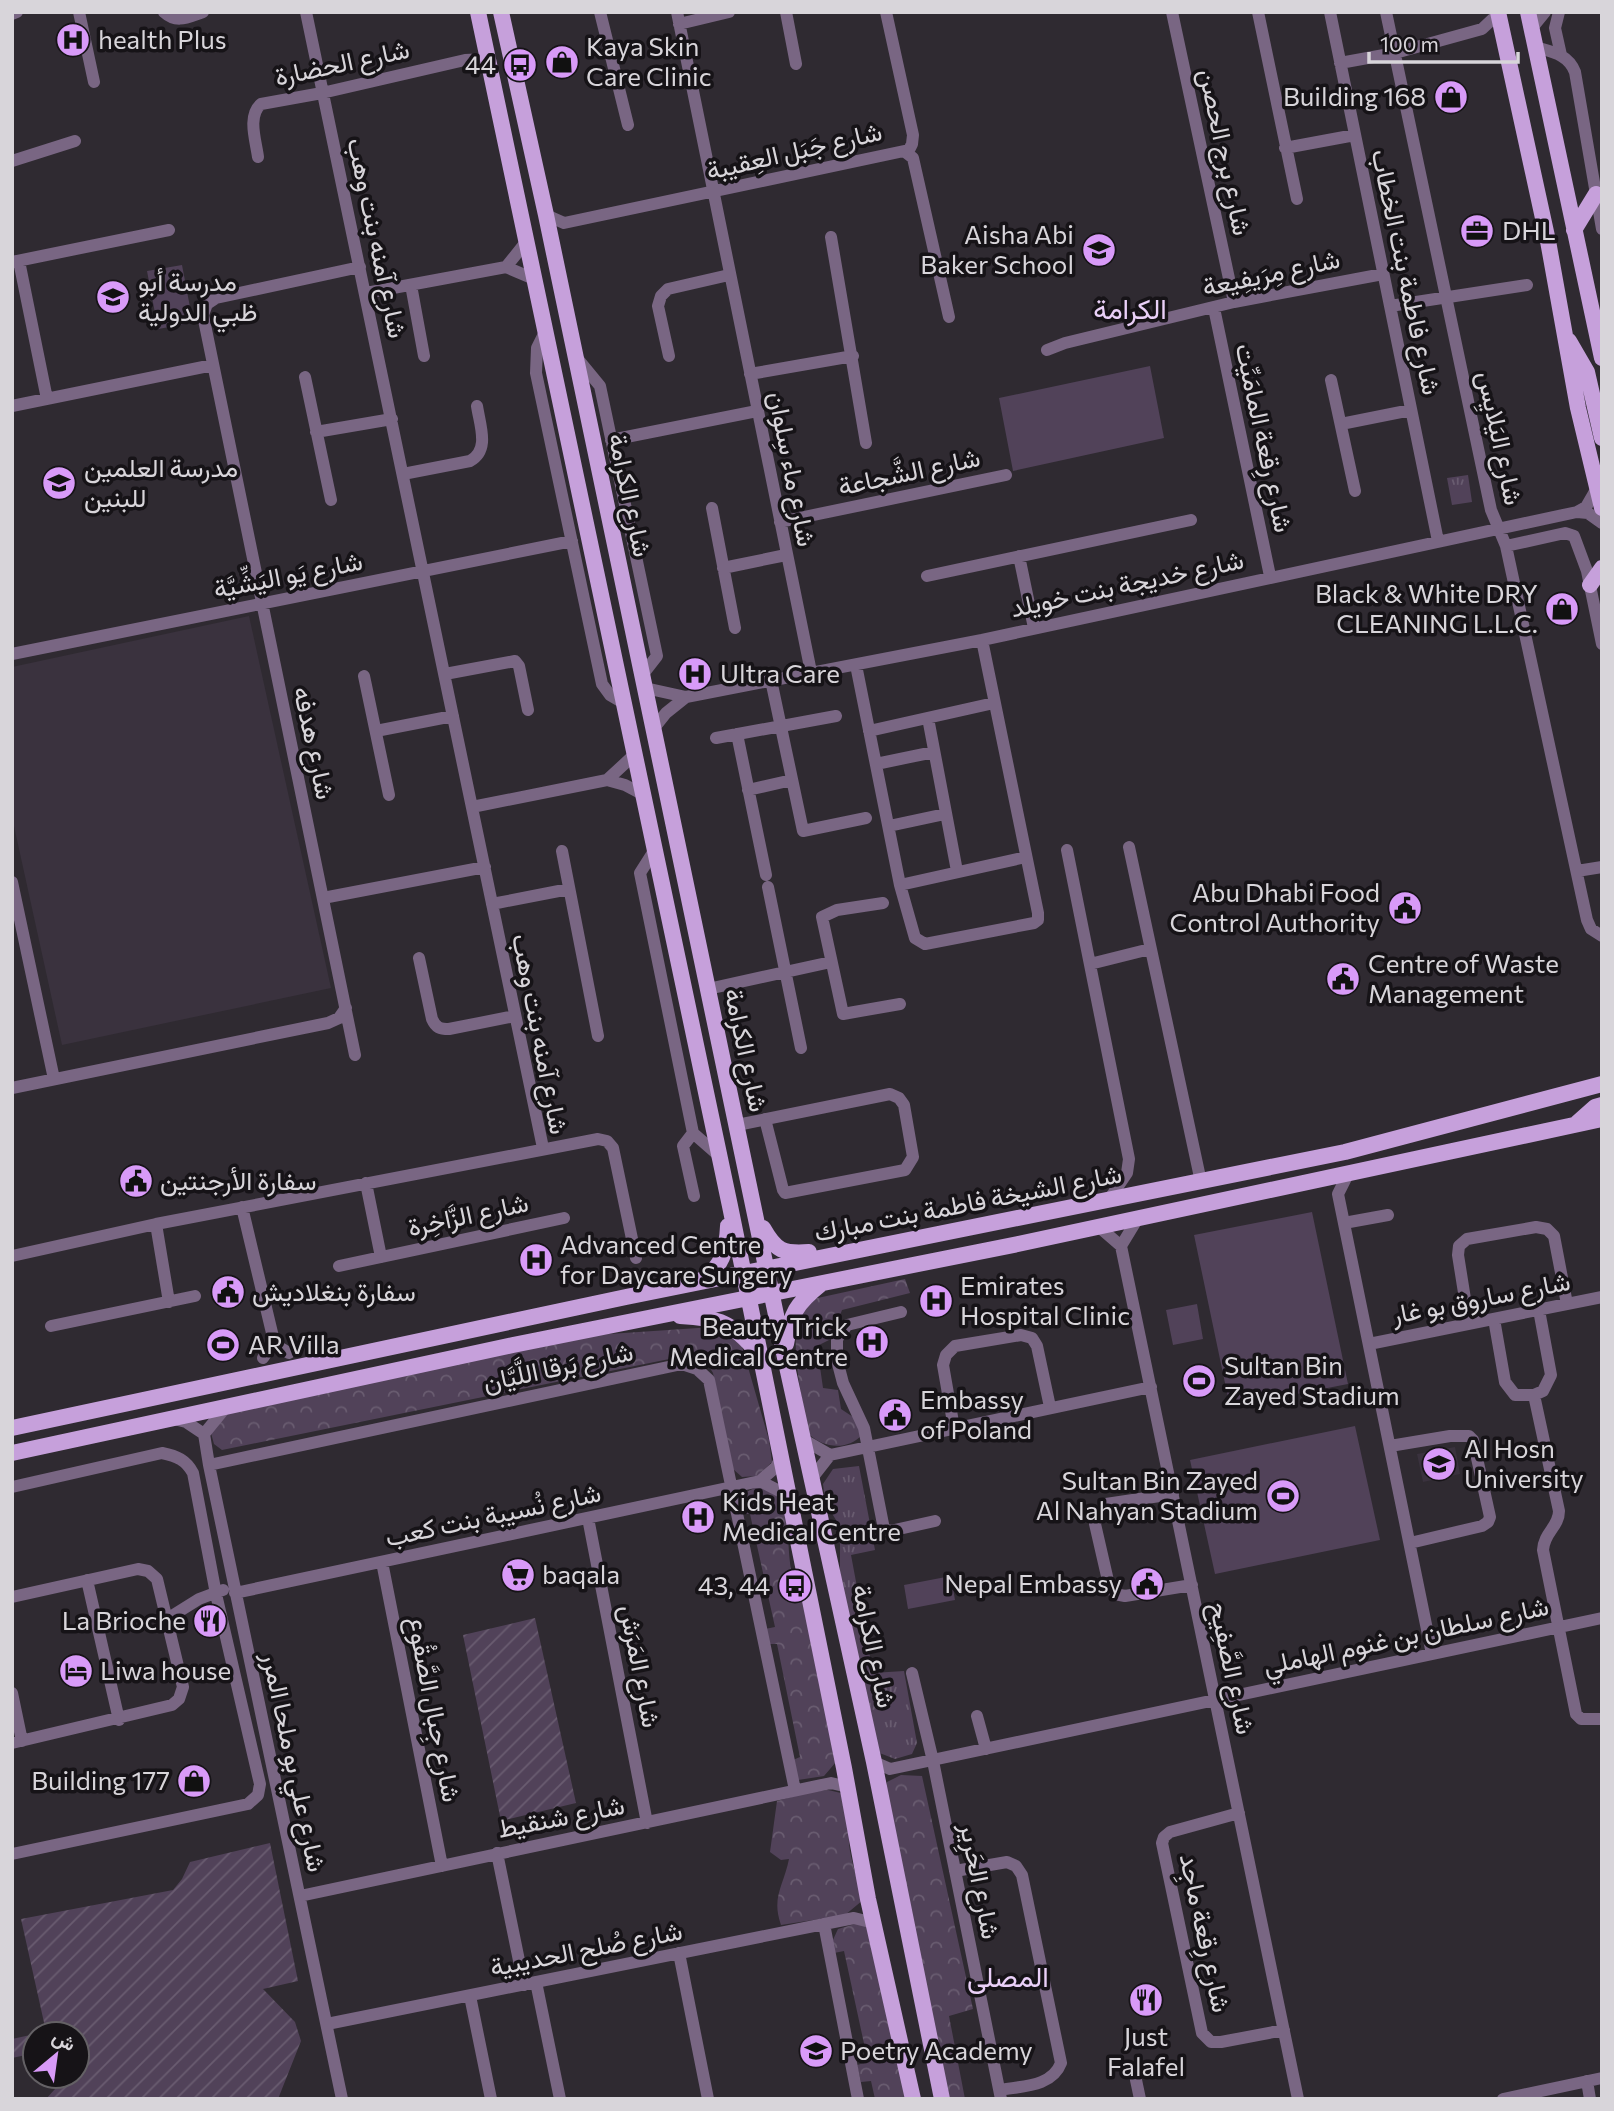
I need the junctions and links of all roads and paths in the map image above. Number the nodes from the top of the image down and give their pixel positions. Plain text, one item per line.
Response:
1 (79, 12) edge
2 (164, 12) edge
3 (203, 12) edge
4 (306, 12) edge
5 (478, 12) edge
6 (502, 12) edge
7 (600, 12) edge
8 (729, 12) edge
9 (786, 12) edge
10 (886, 12) edge
11 (1172, 12) edge
12 (1258, 12) edge
13 (1330, 12) edge
14 (1386, 12) edge
15 (1545, 12) edge
16 (1559, 12) edge
17 (1499, 13) edge
18 (678, 18) edge
19 (1530, 20) edge
20 (1482, 29) junction
21 (1504, 40) junction
22 (1535, 47) junction
23 (1395, 53) junction
24 (1562, 55) junction
25 (488, 59) junction
26 (1340, 63) junction
27 (796, 64) dead end
28 (94, 82) dead end
29 (322, 93) junction
30 (628, 125) dead end
31 (1355, 135) junction
32 (75, 141) dead end
33 (1285, 148) junction
34 (908, 152) junction
35 (14, 156) edge
36 (258, 157) dead end
37 (714, 193) junction
38 (1596, 194) junction
39 (1297, 199) dead end
40 (547, 215) junction
41 (564, 223) junction
42 (1602, 229) edge
43 (169, 230) dead end
44 (1574, 230) junction
45 (831, 237) dead end
46 (526, 242) junction
47 (552, 242) junction
48 (15, 261) edge
49 (360, 267) junction
50 (506, 267) junction
51 (1383, 274) junction
52 (729, 275) junction
53 (534, 279) junction
54 (411, 285) junction
55 (1527, 285) dead end
56 (366, 293) junction
57 (1446, 297) junction
58 (1234, 302) junction
59 (1390, 306) junction
60 (1214, 308) junction
61 (949, 317) dead end
62 (545, 332) junction
63 (1566, 336) junction
64 (1048, 350) dead end
65 (424, 356) dead end
66 (669, 356) dead end
67 (853, 356) junction
68 (576, 358) junction
69 (1602, 358) edge
70 (213, 365) junction
71 (750, 374) junction
72 (305, 377) dead end
73 (1331, 380) dead end
74 (47, 398) junction
75 (12, 406) edge
76 (477, 407) dead end
77 (1411, 410) junction
78 (757, 411) junction
79 (392, 419) junction
80 (1341, 424) junction
81 (316, 432) junction
82 (1602, 438) edge
83 (611, 440) junction
84 (866, 443) dead end
85 (403, 474) junction
86 (1006, 475) dead end
87 (1597, 488) junction
88 (1355, 491) dead end
89 (331, 500) dead end
90 (712, 508) dead end
91 (1602, 508) edge
92 (1577, 512) junction
93 (1191, 520) dead end
94 (780, 522) junction
95 (1602, 523) edge
96 (1499, 528) junction
97 (572, 541) junction
98 (1438, 541) junction
99 (1506, 546) junction
100 (786, 555) junction
101 (1019, 556) junction
102 (723, 568) junction
103 (1602, 568) edge
104 (423, 571) junction
105 (927, 576) dead end
106 (1270, 576) junction
107 (1590, 586) junction
108 (262, 604) junction
109 (735, 628) dead end
110 (1034, 628) junction
111 (982, 640) junction
112 (1602, 644) edge
113 (12, 654) edge
114 (856, 665) junction
115 (811, 673) junction
116 (445, 674) junction
117 (365, 676) dead end
118 (771, 680) junction
119 (644, 681) junction
120 (686, 697) junction
121 (622, 702) junction
122 (995, 704) junction
123 (528, 710) dead end
124 (453, 716) junction
125 (836, 716) dead end
126 (928, 718) junction
127 (780, 726) junction
128 (654, 728) junction
129 (376, 731) junction
130 (869, 732) junction
131 (737, 734) junction
132 (716, 738) dead end
133 (934, 752) junction
134 (634, 755) junction
135 (876, 764) junction
136 (607, 780) junction
137 (792, 780) junction
138 (748, 790) junction
139 (642, 794) junction
140 (388, 795) dead end
141 (472, 807) junction
142 (945, 814) junction
143 (866, 818) dead end
144 (889, 826) junction
145 (1129, 847) dead end
146 (562, 850) dead end
147 (1068, 850) dead end
148 (654, 851) junction
149 (1026, 857) junction
150 (485, 867) junction
151 (1602, 867) edge
152 (957, 871) junction
153 (1577, 871) junction
154 (12, 882) edge
155 (900, 885) junction
156 (569, 889) junction
157 (323, 898) junction
158 (883, 903) dead end
159 (492, 904) junction
160 (1599, 934) edge
161 (26, 949) junction
162 (1150, 949) junction
163 (12, 952) edge
164 (419, 958) dead end
165 (831, 962) junction
166 (1090, 964) junction
167 (785, 972) junction
168 (708, 989) junction
169 (900, 1004) dead end
170 (346, 1008) junction
171 (515, 1016) junction
172 (597, 1036) dead end
173 (801, 1048) dead end
174 (355, 1055) dead end
175 (54, 1079) junction
176 (1602, 1084) edge
177 (12, 1088) edge
178 (1602, 1105) edge
179 (765, 1119) junction
180 (1602, 1119) edge
181 (737, 1125) junction
182 (1575, 1125) junction
183 (692, 1133) junction
184 (542, 1149) junction
185 (717, 1154) junction
186 (1348, 1174) junction
187 (1320, 1180) junction
188 (1201, 1182) junction
189 (366, 1183) junction
190 (1338, 1194) junction
191 (694, 1196) dead end
192 (1108, 1201) junction
193 (730, 1206) junction
194 (242, 1207) junction
195 (756, 1214) junction
196 (1388, 1215) dead end
197 (564, 1218) dead end
198 (1138, 1218) junction
199 (1344, 1223) junction
200 (156, 1224) junction
201 (1099, 1227) junction
202 (1122, 1246) junction
203 (832, 1255) junction
204 (12, 1256) edge
205 (381, 1257) junction
206 (636, 1258) dead end
207 (339, 1266) dead end
208 (767, 1269) junction
209 (742, 1273) junction
210 (823, 1282) junction
211 (697, 1283) junction
212 (772, 1292) junction
213 (195, 1296) dead end
214 (747, 1297) junction
215 (1602, 1297) edge
216 (169, 1302) junction
217 (1567, 1304) junction
218 (1539, 1310) junction
219 (901, 1312) dead end
220 (660, 1314) junction
221 (1494, 1319) junction
222 (1469, 1324) junction
223 (51, 1326) dead end
224 (272, 1337) junction
225 (1368, 1343) junction
226 (289, 1353) dead end
227 (784, 1353) junction
228 (760, 1357) junction
229 (263, 1358) dead end
230 (1151, 1387) junction
231 (1534, 1395) junction
232 (226, 1406) junction
233 (1050, 1407) junction
234 (172, 1418) junction
235 (12, 1428) edge
236 (954, 1428) junction
237 (204, 1434) junction
238 (804, 1440) junction
239 (868, 1446) junction
240 (1390, 1446) junction
241 (12, 1453) edge
242 (830, 1455) junction
243 (781, 1458) junction
244 (209, 1465) junction
245 (812, 1478) junction
246 (760, 1481) junction
247 (12, 1487) edge
248 (730, 1488) junction
249 (1173, 1494) junction
250 (789, 1496) junction
251 (588, 1518) junction
252 (935, 1521) dead end
253 (1409, 1543) junction
254 (382, 1562) junction
255 (87, 1580) junction
256 (1192, 1585) junction
257 (234, 1588) junction
258 (216, 1594) junction
259 (12, 1597) edge
260 (1602, 1618) edge
261 (167, 1619) junction
262 (1558, 1627) junction
263 (1432, 1654) junction
264 (912, 1672) dead end
265 (12, 1693) edge
266 (1216, 1701) junction
267 (977, 1716) dead end
268 (1602, 1719) edge
269 (119, 1720) junction
270 (17, 1742) edge
271 (986, 1749) junction
272 (933, 1761) junction
273 (874, 1762) junction
274 (844, 1768) junction
275 (890, 1769) junction
276 (831, 1783) junction
277 (878, 1784) junction
278 (848, 1787) junction
279 (794, 1790) junction
280 (1239, 1813) junction
281 (647, 1823) junction
282 (497, 1853) junction
283 (12, 1854) edge
284 (442, 1866) junction
285 (955, 1871) junction
286 (299, 1896) junction
287 (868, 1899) junction
288 (854, 1918) junction
289 (874, 1923) junction
290 (824, 1924) junction
291 (679, 1953) junction
292 (530, 1983) junction
293 (470, 1996) junction
294 (327, 2025) junction
295 (1284, 2029) junction
296 (1602, 2078) edge
297 (1136, 2080) dead end
298 (1587, 2081) junction
299 (1001, 2094) edge
300 (342, 2099) edge
301 (491, 2099) edge
302 (560, 2099) edge
303 (708, 2099) edge
304 (858, 2099) edge
305 (913, 2099) edge
306 (942, 2099) edge
307 (1140, 2099) edge
308 (1298, 2099) edge
309 (1503, 2099) edge
310 (1590, 2099) edge

1 - 28 street
2 - 3 street
4 - 29 street, شارع آمنه بنت وهب
5 - 25 main road, شارع الكرامة
6 - 40 main road, شارع الكرامة
7 - 30 street
8 - 18 street
9 - 27 street
10 - 34 street
11 - 58 street, شارع برج الحصن
12 - 33 street
13 - 26 street, شارع فاطمة بنت الخطاب
14 - 23 street, شارع اليَلايِس
15 - 19 street
16 - 24 street
17 - 20 street
17 - 21 main road
18 - 37 street, شارع ماء سِلوان
19 - 22 main road
20 - 21 street
20 - 23 street
21 - 63 main road
22 - 24 street
22 - 44 main road
23 - 26 street
23 - 57 street, شارع اليَلايِس
24 - 38 street
25 - 29 street, شارع الحضارة
25 - 46 main road, شارع الكرامة
26 - 31 street, شارع فاطمة بنت الخطاب
29 - 36 street, شارع الحضارة
29 - 49 street, شارع آمنه بنت وهب
31 - 33 street
31 - 51 street, شارع فاطمة بنت الخطاب
32 - 35 street
33 - 39 street
34 - 37 street, شارع جَبَل العِقيبة
34 - 61 street, شارع جَبَل العِقيبة
37 - 41 street, شارع جَبَل العِقيبة
37 - 52 street, شارع ماء سِلوان
38 - 42 street
38 - 44 main road
40 - 41 street
40 - 47 main road, شارع الكرامة
41 - 47 street
43 - 48 street
44 - 69 main road
45 - 67 street
46 - 50 street
46 - 53 main road, شارع الكرامة
47 - 68 main road, شارع الكرامة
48 - 74 street
49 - 56 street, شارع آمنه بنت وهب
49 - 70 street, شارع هدفه
50 - 53 street
50 - 54 street
51 - 58 street, شارع مِرَيفِيعة
51 - 59 street, شارع فاطمة بنت الخطاب
52 - 66 street
52 - 71 street, شارع ماء سِلوان
53 - 62 main road, شارع الكرامة
54 - 56 street
54 - 65 street
55 - 57 street
56 - 79 street, شارع آمنه بنت وهب
57 - 59 street
57 - 96 street, شارع اليَلايِس
58 - 60 street, شارع مِرَيفِيعة
59 - 77 street, شارع فاطمة بنت الخطاب
60 - 64 street, شارع مِرَيفِيعة
60 - 106 street, شارع رِقعة المامَيِّت
62 - 97 street
62 - 121 main road, شارع الكرامة
63 - 82 main road
63 - 87 main road
67 - 71 street
67 - 84 street
68 - 83 street
68 - 119 main road, شارع الكرامة
70 - 74 street
70 - 108 street, شارع هدفه
71 - 78 street, شارع ماء سِلوان
72 - 81 street
73 - 80 street
74 - 75 street
76 - 85 street
77 - 80 street
77 - 98 street, شارع فاطمة بنت الخطاب
78 - 83 street
78 - 94 street, شارع ماء سِلوان
79 - 81 street
79 - 85 street, شارع آمنه بنت وهب
80 - 88 street
81 - 89 street
83 - 119 street
85 - 104 street, شارع آمنه بنت وهب
86 - 94 street, شارع الشَّجاعة
87 - 91 main road
87 - 92 street
90 - 102 street
92 - 95 street
92 - 96 street, شارع خديجة بنت خويلد
93 - 101 street
94 - 100 street, شارع ماء سِلوان
96 - 98 street, شارع خديجة بنت خويلد
96 - 99 street, شارع اليَلايِس
97 - 104 street, شارع يَو اليَشِّيَّة
97 - 121 street
98 - 106 street, شارع خديجة بنت خويلد
99 - 107 street
99 - 153 street, شارع اليَلايِس
100 - 102 street
100 - 115 street, شارع ماء سِلوان
101 - 105 street
101 - 110 street
102 - 109 street
103 - 107 main road
104 - 108 street, شارع يَو اليَشِّيَّة
104 - 116 street, شارع آمنه بنت وهب
106 - 110 street, شارع خديجة بنت خويلد
107 - 112 street
108 - 113 street, شارع يَو اليَشِّيَّة
108 - 157 street, شارع هدفه
110 - 111 street, شارع خديجة بنت خويلد
111 - 114 street, شارع خديجة بنت خويلد
111 - 122 street
114 - 115 street, شارع خديجة بنت خويلد
114 - 130 street
115 - 118 street, شارع خديجة بنت خويلد
116 - 123 street
116 - 124 street, شارع آمنه بنت وهب
117 - 129 street
118 - 120 street, شارع خديجة بنت خويلد
118 - 127 street
119 - 120 street, شارع خديجة بنت خويلد
119 - 128 main road, شارع الكرامة
120 - 128 street
121 - 134 main road, شارع الكرامة
122 - 126 street
122 - 149 street
124 - 129 street
124 - 141 street, شارع آمنه بنت وهب
125 - 127 street
126 - 130 street
126 - 133 street
127 - 131 street
127 - 137 street
128 - 168 main road, شارع الكرامة
129 - 140 street
130 - 135 street
131 - 132 street
131 - 138 street
133 - 135 street
133 - 142 street
134 - 136 street
134 - 139 main road, شارع الكرامة
135 - 144 street
136 - 139 street
136 - 141 street
137 - 138 street
137 - 143 street
138 - 167 street
139 - 148 main road, شارع الكرامة
141 - 150 street, شارع آمنه بنت وهب
142 - 144 street
142 - 152 street
144 - 155 street
145 - 162 street
146 - 156 street
147 - 166 street
148 - 183 street
148 - 185 main road, شارع الكرامة
149 - 152 street
149 - 155 street
150 - 157 street
150 - 159 street, شارع آمنه بنت وهب
151 - 153 street
152 - 155 street
153 - 160 street, شارع اليَلايِس
154 - 161 street
156 - 159 street
156 - 172 street
157 - 170 street, شارع هدفه
158 - 165 street
159 - 171 street, شارع آمنه بنت وهب
161 - 163 street
161 - 175 street
162 - 166 street
162 - 188 street
164 - 171 street
165 - 167 street
165 - 169 street
166 - 192 street
167 - 168 street
167 - 173 street
168 - 181 main road, شارع الكرامة
170 - 174 street, شارع هدفه
170 - 175 street
171 - 184 street, شارع آمنه بنت وهب
175 - 177 street
176 - 188 main road, شارع الشيخة فاطمة بنت مبارك
178 - 182 main road
179 - 179 street
179 - 181 street
180 - 182 main road, شارع الشيخة فاطمة بنت مبارك
181 - 195 main road, شارع الكرامة
182 - 186 main road, شارع الشيخة فاطمة بنت مبارك
183 - 185 street
183 - 191 street
184 - 189 street, شارع آمنه بنت وهب
184 - 206 street
185 - 193 main road, شارع الكرامة
186 - 187 main road, شارع الشيخة فاطمة بنت مبارك
186 - 190 street
187 - 190 street
187 - 198 main road, شارع الشيخة فاطمة بنت مبارك
188 - 192 main road, شارع الشيخة فاطمة بنت مبارك
189 - 194 street, شارع آمنه بنت وهب
189 - 205 street, شارع الزَّاخِرة
190 - 199 street
192 - 203 main road, شارع الشيخة فاطمة بنت مبارك
193 - 209 main road, شارع الكرامة
193 - 211 main road
194 - 200 street, شارع آمنه بنت وهب
194 - 224 street
195 - 203 main road
195 - 208 main road, شارع الكرامة
196 - 199 street
197 - 205 street, شارع الزَّاخِرة
198 - 201 main road, شارع الشيخة فاطمة بنت مبارك
198 - 202 street
199 - 225 street
200 - 204 street, شارع آمنه بنت وهب
200 - 216 street
201 - 202 street
201 - 210 main road, شارع الشيخة فاطمة بنت مبارك
202 - 230 street, شارع الصَّفِيح
203 - 208 main road, شارع الشيخة فاطمة بنت مبارك
205 - 207 street, شارع الزَّاخِرة
208 - 209 main road, شارع الشيخة فاطمة بنت مبارك
208 - 212 main road, شارع الكرامة
209 - 211 main road, شارع الشيخة فاطمة بنت مبارك
209 - 214 main road, شارع الكرامة
210 - 212 main road, شارع الشيخة فاطمة بنت مبارك
210 - 227 main road
211 - 235 main road, شارع الشيخة فاطمة بنت مبارك
212 - 214 main road, شارع الشيخة فاطمة بنت مبارك
212 - 227 main road, شارع الكرامة
213 - 216 street
214 - 220 main road, شارع الشيخة فاطمة بنت مبارك
214 - 228 main road, شارع الكرامة
215 - 217 street, شارع ساروق بو غار
216 - 223 street
217 - 218 street, شارع ساروق بو غار
217 - 222 street
218 - 221 street, شارع ساروق بو غار
218 - 231 street
219 - 239 street
220 - 228 main road
220 - 232 main road, شارع الشيخة فاطمة بنت مبارك
221 - 222 street, شارع ساروق بو غار
221 - 231 street
222 - 225 street, شارع ساروق بو غار
224 - 226 street
224 - 229 street
225 - 240 street
227 - 238 main road, شارع الكرامة
228 - 243 main road, شارع الكرامة
230 - 233 street
230 - 249 street, شارع الصَّفِيح
231 - 262 street
232 - 234 main road, شارع الشيخة فاطمة بنت مبارك
232 - 237 street
233 - 236 street
233 - 236 street
234 - 237 street
234 - 241 main road, شارع الشيخة فاطمة بنت مبارك
236 - 239 street
237 - 244 street, شارع علي بو ملحا المرر
238 - 242 street
238 - 245 main road, شارع الكرامة
239 - 242 street
239 - 252 street
240 - 253 street
240 - 253 street
242 - 245 street
243 - 246 street
243 - 250 main road, شارع الكرامة
244 - 248 street, شارع بَرقا اللَّيَّان
244 - 257 street, شارع علي بو ملحا المرر
245 - 273 main road, شارع الكرامة
246 - 248 street, شارع نُسيبة بنت كعب
246 - 250 street
247 - 258 street
248 - 251 street, شارع نُسيبة بنت كعب
248 - 279 street, شارع بَرقا اللَّيَّان
249 - 256 street, شارع الصَّفِيح
249 - 256 street
250 - 274 main road, شارع الكرامة
251 - 254 street, شارع نُسيبة بنت كعب
251 - 281 street, شارع المَرَش
253 - 263 street
254 - 257 street, شارع نُسيبة بنت كعب
254 - 284 street, شارع جِبال الصَّقُوع
255 - 259 street
255 - 261 street
255 - 269 street
256 - 266 street, شارع الصَّفِيح
257 - 258 street
257 - 286 street, شارع علي بو ملحا المرر
258 - 261 street
258 - 283 street
260 - 262 street, شارع سلطان بن غنوم الهاملي
261 - 269 street
262 - 263 street, شارع سلطان بن غنوم الهاملي
262 - 268 street
263 - 266 street, شارع سلطان بن غنوم الهاملي
264 - 272 street, شارع الحَرِير
265 - 270 street
266 - 271 street, شارع سلطان بن غنوم الهاملي
266 - 280 street, شارع الصَّفِيح
267 - 271 street
269 - 270 street
271 - 272 street, شارع سلطان بن غنوم الهاملي
272 - 275 street, شارع سلطان بن غنوم الهاملي
272 - 285 street, شارع الحَرِير
273 - 275 street
273 - 277 main road, شارع الكرامة
274 - 276 street
274 - 278 main road, شارع الكرامة
275 - 277 street
276 - 278 street, شارع شنقيط
276 - 279 street, شارع شنقيط
277 - 306 main road, شارع الكرامة
278 - 287 main road, شارع الكرامة
279 - 281 street, شارع شنقيط
280 - 295 street, شارع الصَّفِيح
280 - 295 street, شارع رِقعة ماجِد
281 - 282 street, شارع شنقيط
282 - 284 street, شارع شنقيط
282 - 292 street
284 - 286 street, شارع شنقيط
285 - 299 street, شارع الحَرِير
285 - 299 street
286 - 294 street, شارع علي بو ملحا المرر
287 - 288 street
287 - 289 main road, شارع الكرامة
288 - 289 street, شارع صُلح الحديبية
288 - 290 street, شارع صُلح الحديبية
289 - 305 main road, شارع الكرامة
290 - 291 street, شارع صُلح الحديبية
290 - 304 street
291 - 292 street, شارع صُلح الحديبية
291 - 303 street
292 - 293 street, شارع صُلح الحديبية
292 - 302 street
293 - 294 street, شارع صُلح الحديبية
293 - 301 street
294 - 300 street, شارع علي بو ملحا المرر
295 - 308 street, شارع الصَّفِيح
296 - 298 street
297 - 307 street
298 - 309 street
298 - 310 street

